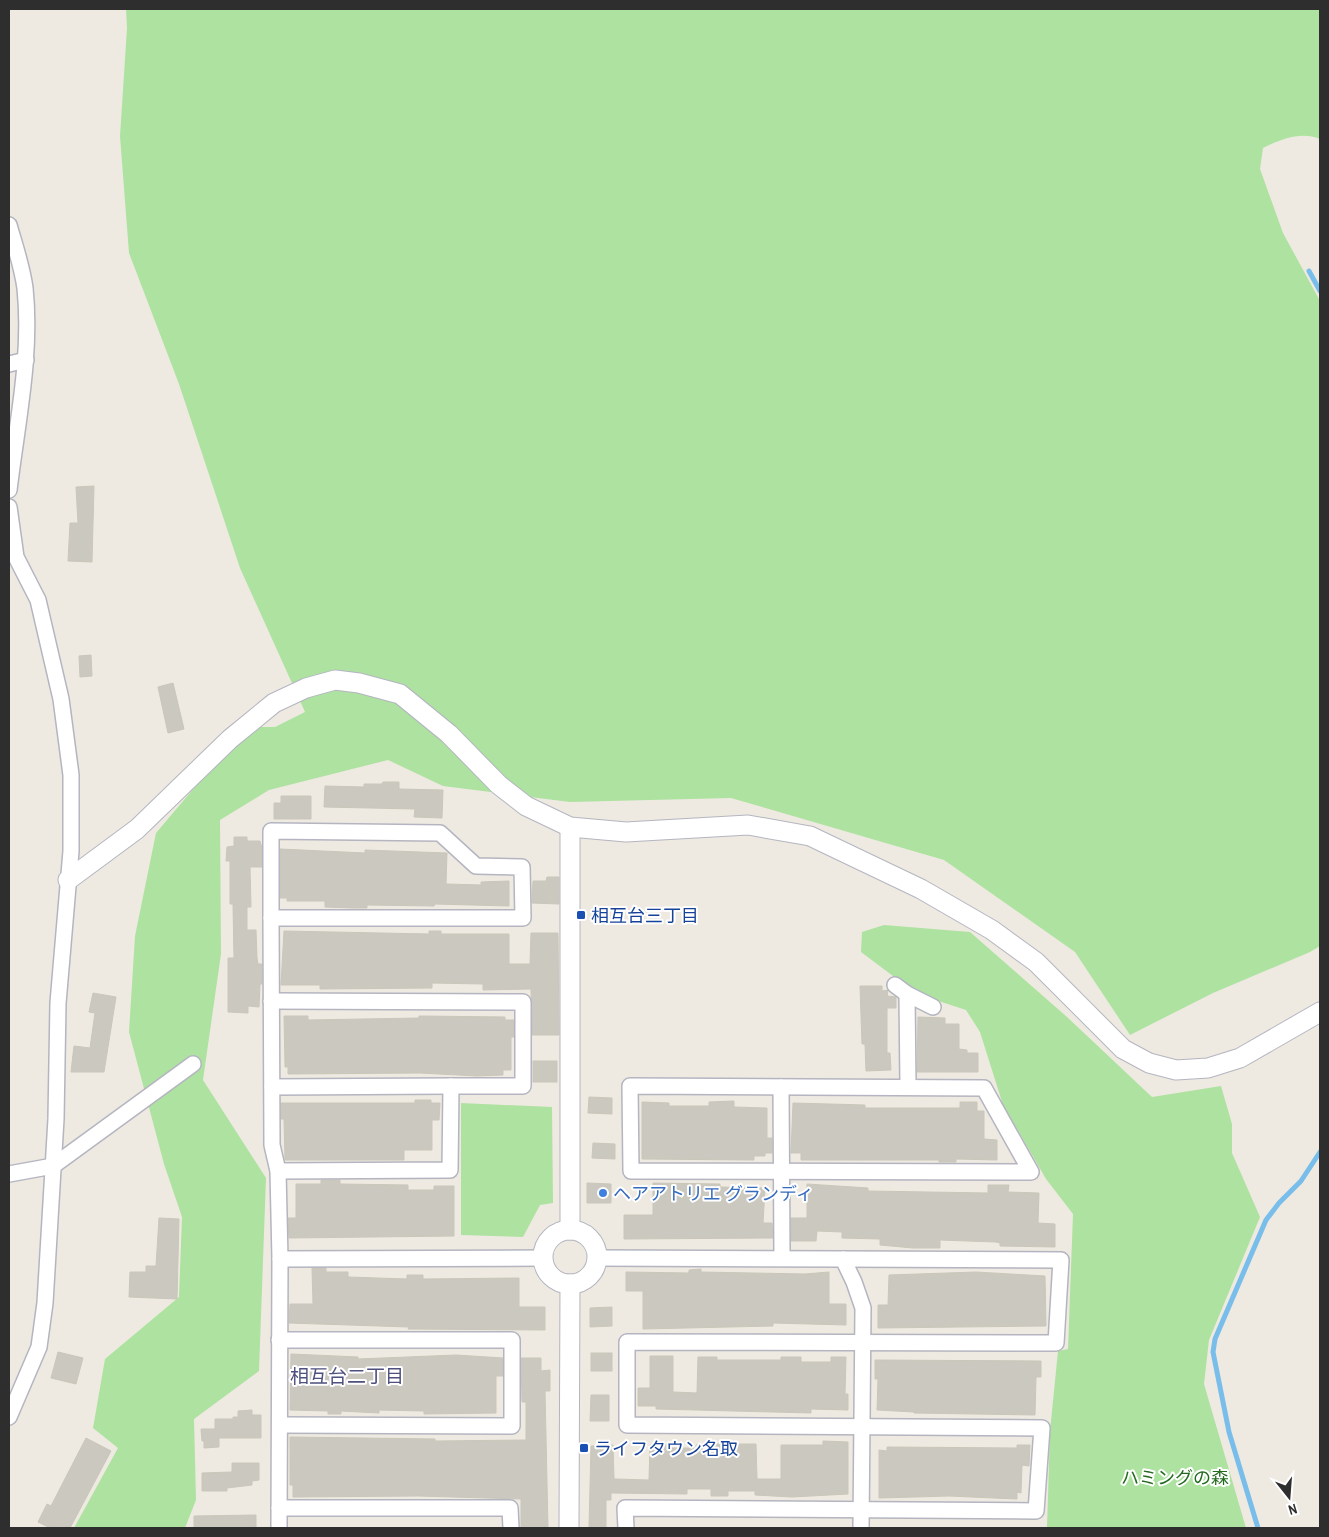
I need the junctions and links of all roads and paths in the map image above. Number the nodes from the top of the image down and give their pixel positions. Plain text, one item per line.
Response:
1 (9, 225) edge
2 (26, 360) junction
3 (9, 364) edge
4 (9, 490) edge
5 (9, 506) edge
6 (570, 827) junction
7 (68, 880) junction
8 (271, 918) junction
9 (895, 984) dead end
10 (907, 994) junction
11 (272, 1001) junction
12 (933, 1007) dead end
13 (1320, 1012) edge
14 (193, 1064) dead end
15 (451, 1086) junction
16 (272, 1087) junction
17 (781, 1087) junction
18 (908, 1087) junction
19 (53, 1166) junction
20 (278, 1171) junction
21 (780, 1172) junction
22 (9, 1174) edge
23 (570, 1230) junction
24 (782, 1257) junction
25 (543, 1258) junction
26 (597, 1258) junction
27 (280, 1259) junction
28 (843, 1259) junction
29 (570, 1284) junction
30 (279, 1340) junction
31 (862, 1341) junction
32 (9, 1417) edge
33 (280, 1425) junction
34 (862, 1426) junction
35 (279, 1508) junction
36 (861, 1509) junction
37 (279, 1528) edge
38 (511, 1528) edge
39 (569, 1528) edge
40 (626, 1528) edge
41 (861, 1528) edge

1 - 2 street
2 - 3 street
2 - 4 street
5 - 7 street
6 - 7 street
6 - 13 street
6 - 23 street
7 - 19 street
8 - 8 street
8 - 11 street
9 - 10 street
10 - 12 street
10 - 18 street
11 - 15 street
11 - 16 street
14 - 19 street
15 - 16 street
15 - 20 street
16 - 20 street
17 - 18 street
17 - 21 street
17 - 21 street
18 - 21 street
19 - 22 street
19 - 32 street
20 - 27 street
21 - 24 street
23 - 25 street
23 - 26 street
24 - 26 street
24 - 28 street
25 - 27 street
25 - 29 street
26 - 29 street
27 - 30 street
28 - 31 street
28 - 31 street
29 - 39 street
30 - 33 street
30 - 33 street
31 - 34 street
31 - 34 street
33 - 35 street
34 - 36 street
34 - 36 street
35 - 37 street
35 - 38 street
36 - 40 street
36 - 41 street

